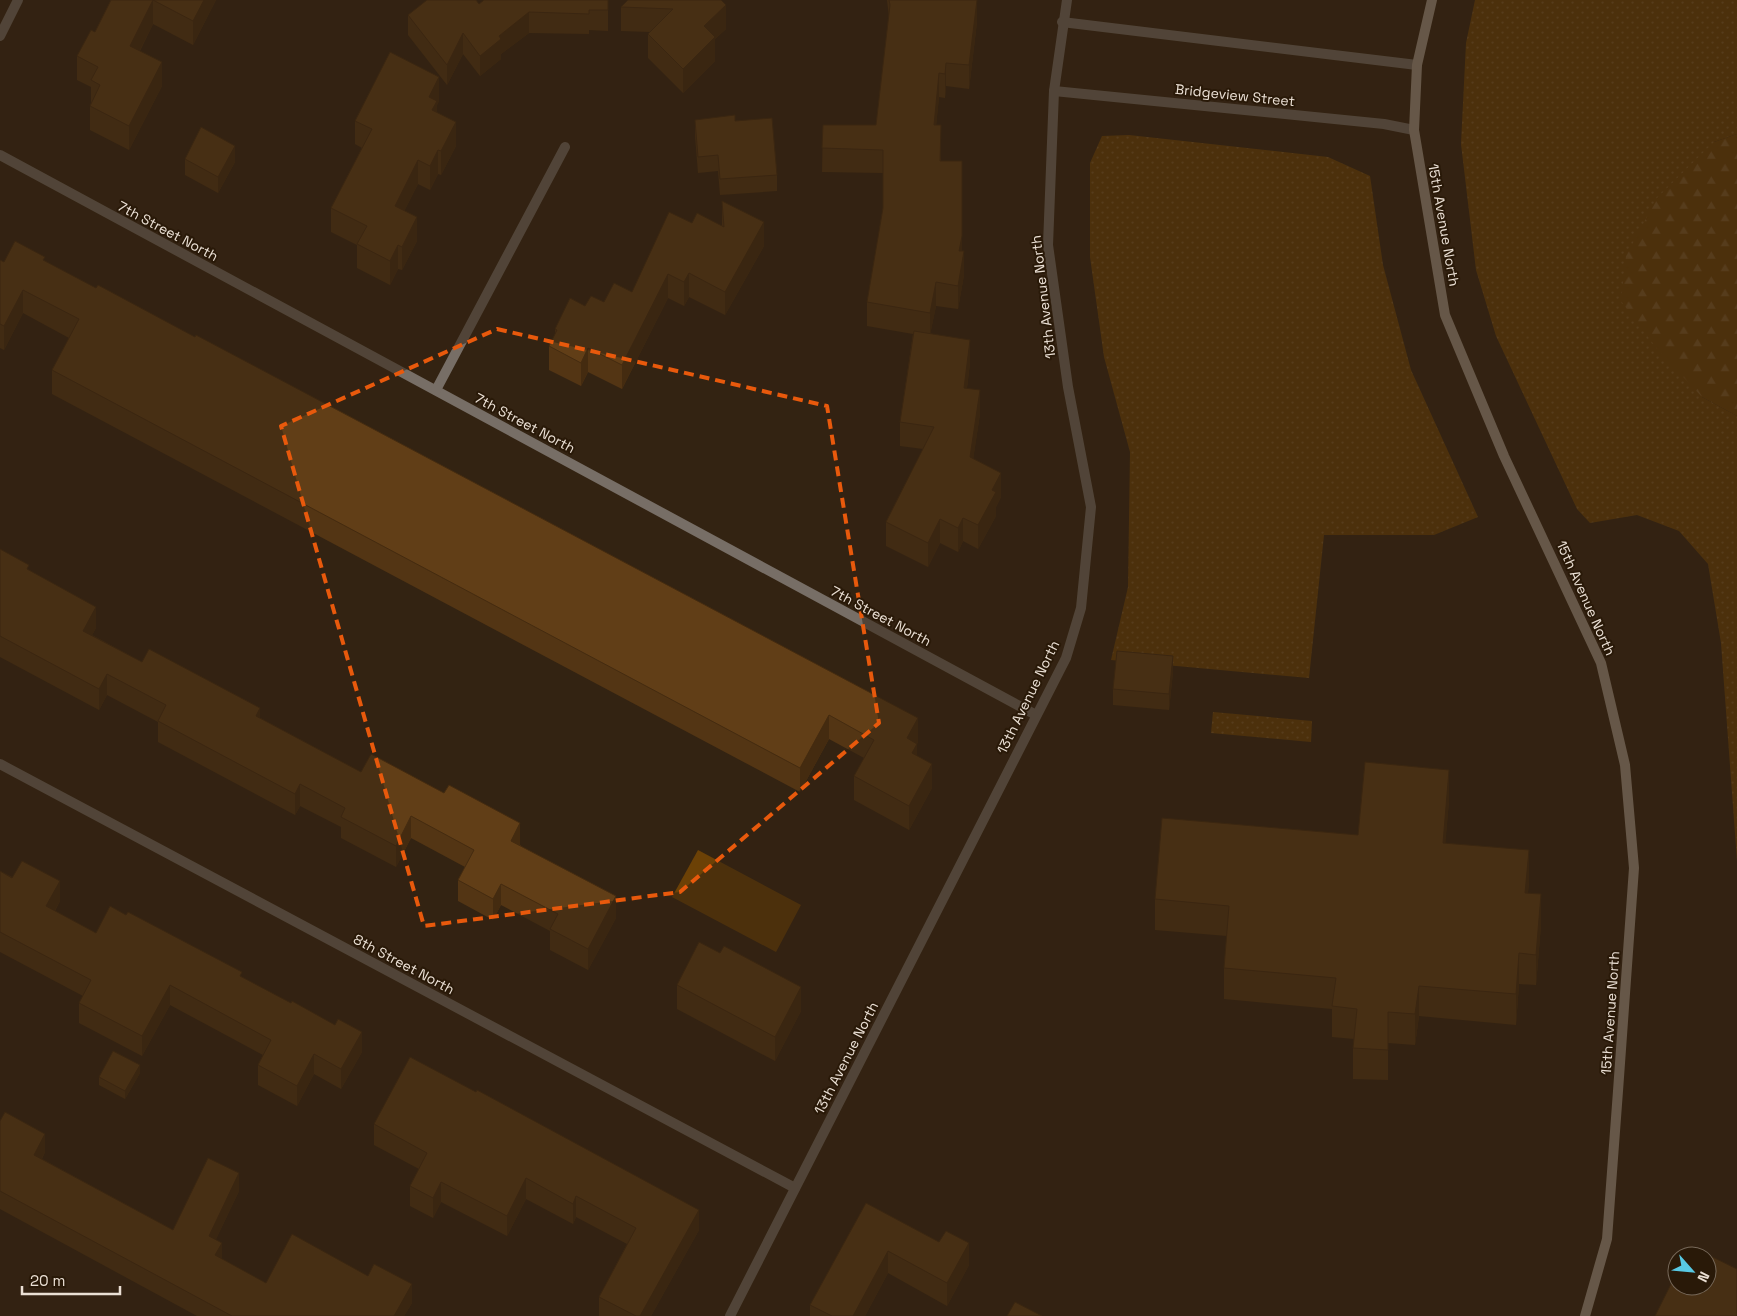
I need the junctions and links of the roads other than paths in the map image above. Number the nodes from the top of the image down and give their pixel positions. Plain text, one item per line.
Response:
1 (18, 0) edge
2 (1067, 0) edge
3 (1432, 0) edge
4 (1062, 22) junction
5 (0, 36) edge
6 (1417, 65) junction
7 (1054, 91) junction
8 (1414, 130) junction
9 (565, 147) dead end
10 (0, 155) edge
11 (436, 390) junction
12 (1036, 715) junction
13 (0, 764) edge
14 (795, 1188) junction
15 (730, 1316) edge
16 (1585, 1316) edge

1 - 5 street
2 - 4 street, 13th Avenue North
3 - 6 main road, 15th Avenue North
4 - 6 street
4 - 7 street, 13th Avenue North
6 - 8 main road, 15th Avenue North
7 - 8 street, Bridgeview Street
7 - 12 street, 13th Avenue North
8 - 16 main road, 15th Avenue North
9 - 11 street
10 - 11 street, 7th Street North
11 - 12 street, 7th Street North
12 - 14 street, 13th Avenue North
13 - 14 street, 8th Street North
14 - 15 street, 13th Avenue North

